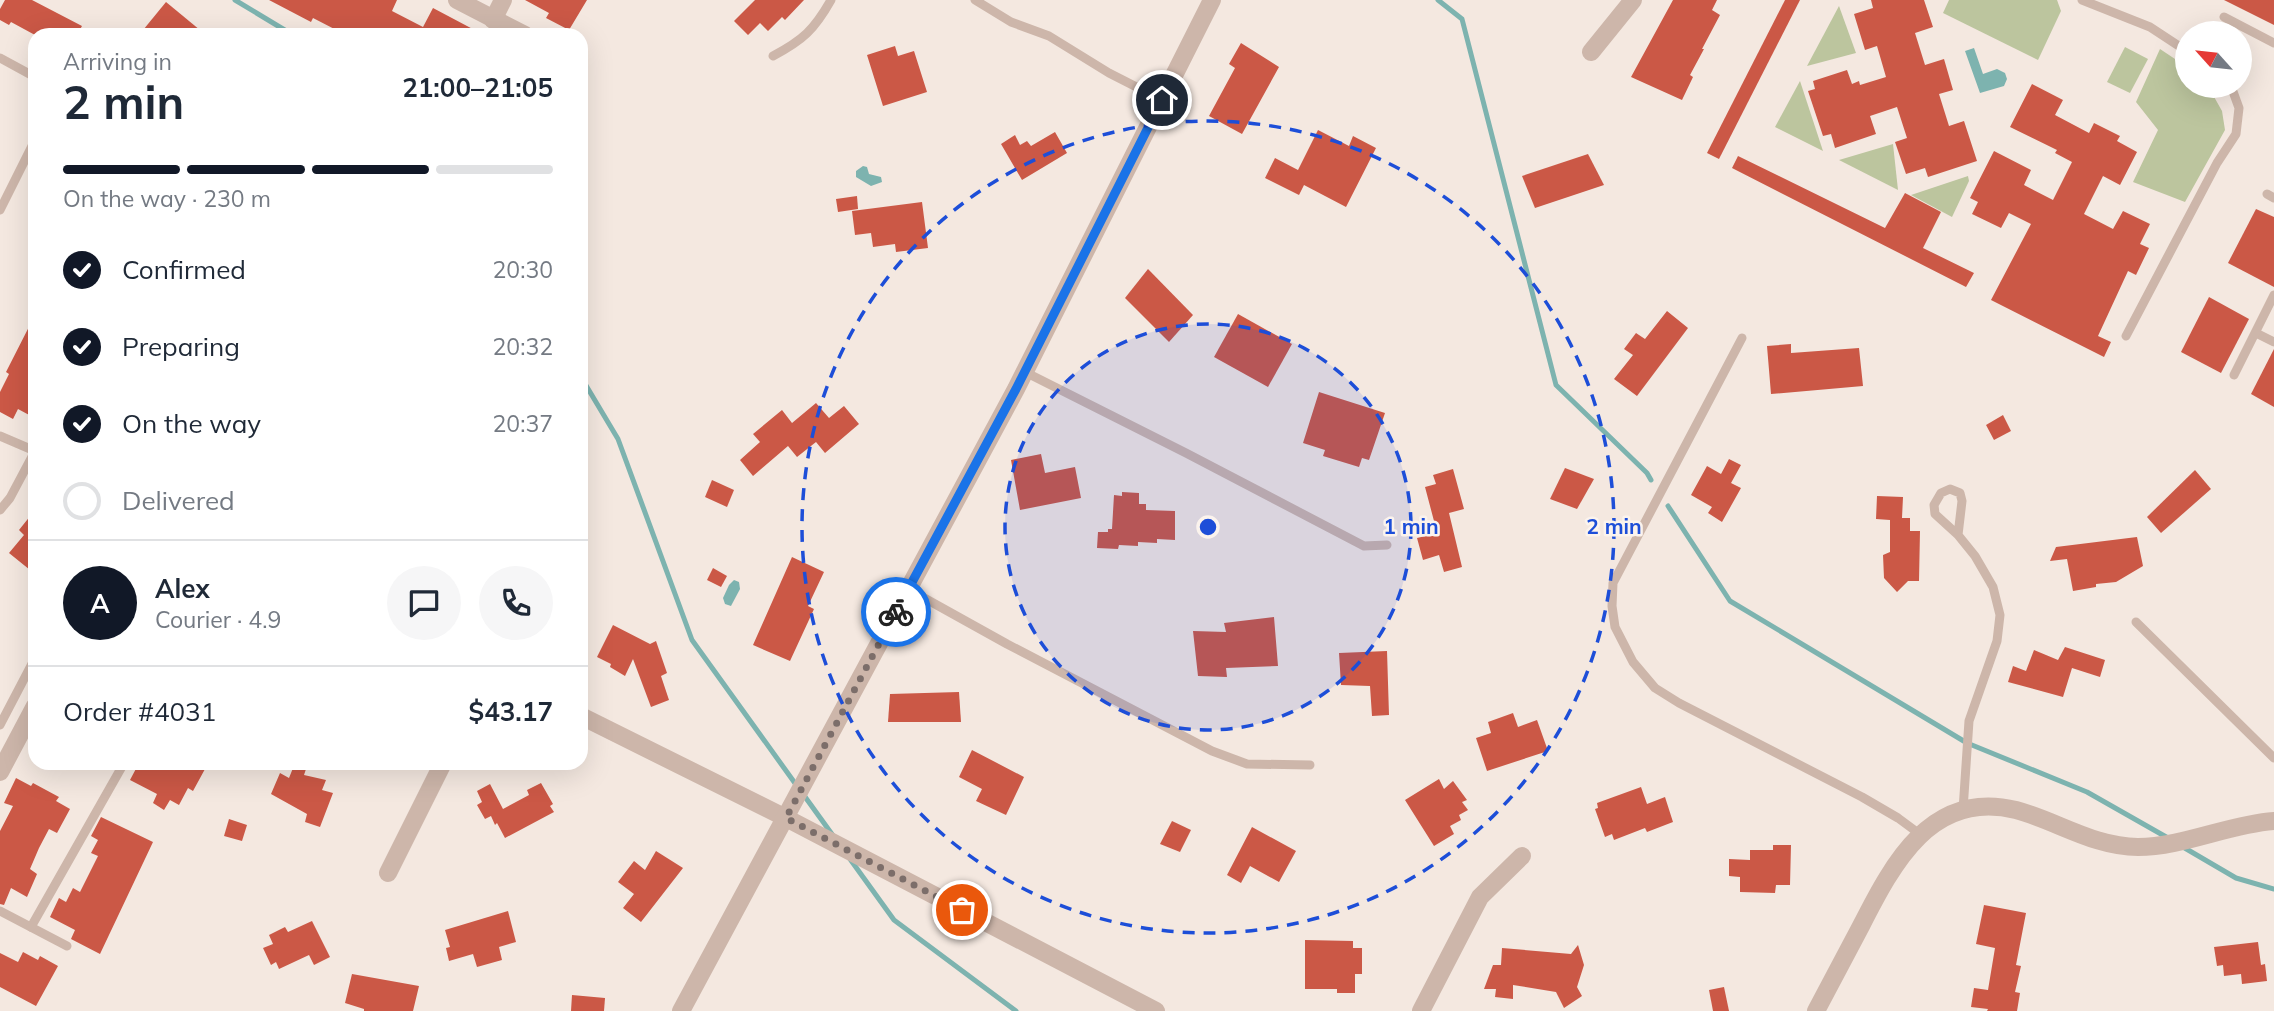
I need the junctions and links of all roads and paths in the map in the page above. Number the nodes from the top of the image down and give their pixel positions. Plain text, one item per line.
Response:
1 (457, 0) edge
2 (503, 0) edge
3 (831, 0) edge
4 (975, 0) edge
5 (1212, 0) edge
6 (1633, 0) edge
7 (2082, 0) edge
8 (2224, 17) dead end
9 (493, 20) junction
10 (510, 28) edge
11 (2175, 43) edge
12 (2274, 43) edge
13 (1591, 51) dead end
14 (773, 56) dead end
15 (0, 58) edge
16 (28, 72) edge
17 (2235, 98) edge
18 (1162, 100) junction
19 (28, 154) edge
20 (0, 210) edge
21 (2274, 295) edge
22 (2256, 333) junction
23 (2126, 336) dead end
24 (1742, 338) dead end
25 (2274, 342) edge
26 (1024, 372) junction
27 (2234, 375) dead end
28 (0, 436) edge
29 (28, 448) edge
30 (28, 464) edge
31 (0, 510) edge
32 (1958, 535) junction
33 (1387, 545) dead end
34 (908, 589) junction
35 (2136, 622) dead end
36 (28, 672) edge
37 (28, 719) edge
38 (588, 719) edge
39 (0, 725) edge
40 (2274, 758) edge
41 (1310, 765) dead end
42 (120, 770) edge
43 (440, 770) edge
44 (0, 772) edge
45 (1963, 810) junction
46 (786, 818) junction
47 (2274, 821) edge
48 (1921, 835) junction
49 (1522, 856) dead end
50 (388, 873) dead end
51 (0, 911) edge
52 (30, 927) junction
53 (67, 946) dead end
54 (1150, 1010) edge
55 (681, 1011) edge
56 (1421, 1011) edge
57 (1816, 1011) edge

1 - 9 street
2 - 9 street
3 - 14 lane
4 - 18 lane
5 - 18 street
6 - 13 street
7 - 11 lane
8 - 12 lane
9 - 10 street
15 - 16 lane
17 - 23 lane
18 - 26 street
19 - 20 lane
21 - 22 lane
22 - 25 lane
22 - 27 lane
24 - 48 lane
26 - 33 lane
26 - 34 street
28 - 29 lane
30 - 31 lane
32 - 32 lane
32 - 45 lane
34 - 41 lane
34 - 46 street
35 - 40 lane
36 - 39 lane
37 - 44 street
38 - 46 street
42 - 52 lane
43 - 50 street
45 - 47 street
45 - 48 street
46 - 54 street
46 - 55 street
48 - 57 street
49 - 56 street
51 - 52 lane
52 - 53 lane

